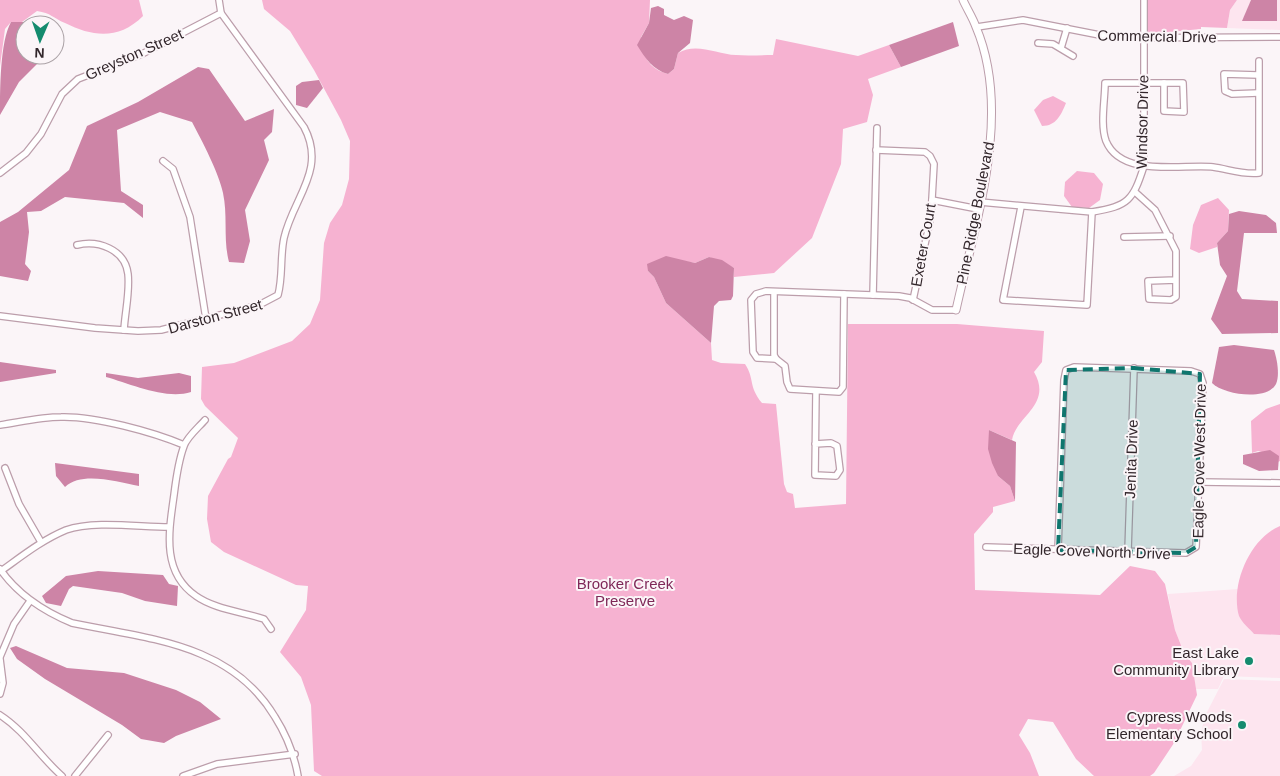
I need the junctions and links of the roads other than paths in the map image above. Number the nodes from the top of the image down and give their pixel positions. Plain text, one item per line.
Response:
1 (220, 0) edge
2 (963, 0) edge
3 (1144, 0) edge
4 (221, 13) junction
5 (977, 28) junction
6 (1067, 28) junction
7 (1280, 37) edge
8 (1144, 38) junction
9 (1038, 44) dead end
10 (1061, 48) junction
11 (1073, 56) dead end
12 (1259, 61) dead end
13 (1258, 75) junction
14 (1144, 83) junction
15 (1164, 83) junction
16 (1258, 94) junction
17 (877, 128) dead end
18 (876, 150) junction
19 (163, 161) dead end
20 (1144, 166) junction
21 (0, 172) edge
22 (1135, 192) junction
23 (932, 200) junction
24 (979, 206) junction
25 (1021, 207) junction
26 (1092, 212) junction
27 (1170, 236) junction
28 (1124, 237) dead end
29 (77, 245) dead end
30 (1176, 280) junction
31 (774, 292) junction
32 (844, 294) junction
33 (873, 296) junction
34 (913, 300) junction
35 (956, 310) joint
36 (0, 316) edge
37 (206, 319) junction
38 (124, 330) junction
39 (776, 359) junction
40 (1134, 368) junction
41 (816, 391) junction
42 (205, 420) dead end
43 (0, 425) edge
44 (815, 444) junction
45 (184, 445) junction
46 (5, 468) dead end
47 (1200, 482) junction
48 (1280, 483) edge
49 (169, 527) junction
50 (41, 542) junction
51 (986, 547) dead end
52 (1196, 547) joint
53 (1058, 550) junction
54 (1128, 551) junction
55 (0, 570) edge
56 (30, 601) junction
57 (271, 629) dead end
58 (0, 658) edge
59 (0, 694) edge
60 (0, 715) edge
61 (108, 735) dead end
62 (294, 754) junction
63 (62, 776) edge
64 (75, 776) edge
65 (183, 776) edge
66 (298, 776) edge

1 - 4 street
2 - 5 street, Pine Ridge Boulevard
3 - 8 street, Windsor Drive
4 - 21 street, Greyston Street
4 - 37 street, Darston Street
5 - 6 street, Commercial Drive
5 - 24 street, Pine Ridge Boulevard
6 - 8 street, Commercial Drive
6 - 10 street
7 - 8 street, Commercial Drive
8 - 14 street, Windsor Drive
9 - 10 street
10 - 11 street
12 - 13 street
13 - 16 street
13 - 16 street
14 - 15 street
14 - 20 street, Windsor Drive
14 - 20 street
15 - 15 street
16 - 20 street
17 - 18 street
18 - 23 street, Exeter Court
18 - 33 street
19 - 37 street
20 - 22 street, Windsor Drive
22 - 26 street
22 - 27 street
23 - 24 street
23 - 34 street, Exeter Court
24 - 25 street
24 - 35 street, Pine Ridge Boulevard
25 - 26 street
25 - 26 street
27 - 28 street
27 - 30 street
29 - 38 street
30 - 30 street
31 - 32 street
31 - 39 street
31 - 39 street
32 - 33 street
32 - 41 street
33 - 34 street
34 - 35 street
36 - 38 street, Darston Street
37 - 38 street, Darston Street
39 - 41 street
40 - 47 street, Eagle Cove West Drive
40 - 53 street
40 - 54 street, Jenita Drive
41 - 44 street
42 - 45 street
43 - 45 street
44 - 44 street
45 - 49 street
46 - 50 street
47 - 48 street
47 - 52 street, Eagle Cove West Drive
49 - 50 street
49 - 57 street
50 - 55 street
51 - 53 street, Eagle Cove North Drive
52 - 54 street, Eagle Cove North Drive
53 - 54 street, Eagle Cove North Drive
55 - 56 street
56 - 58 street
56 - 62 street
58 - 59 street
60 - 63 street
61 - 64 street
62 - 65 street
62 - 66 street

